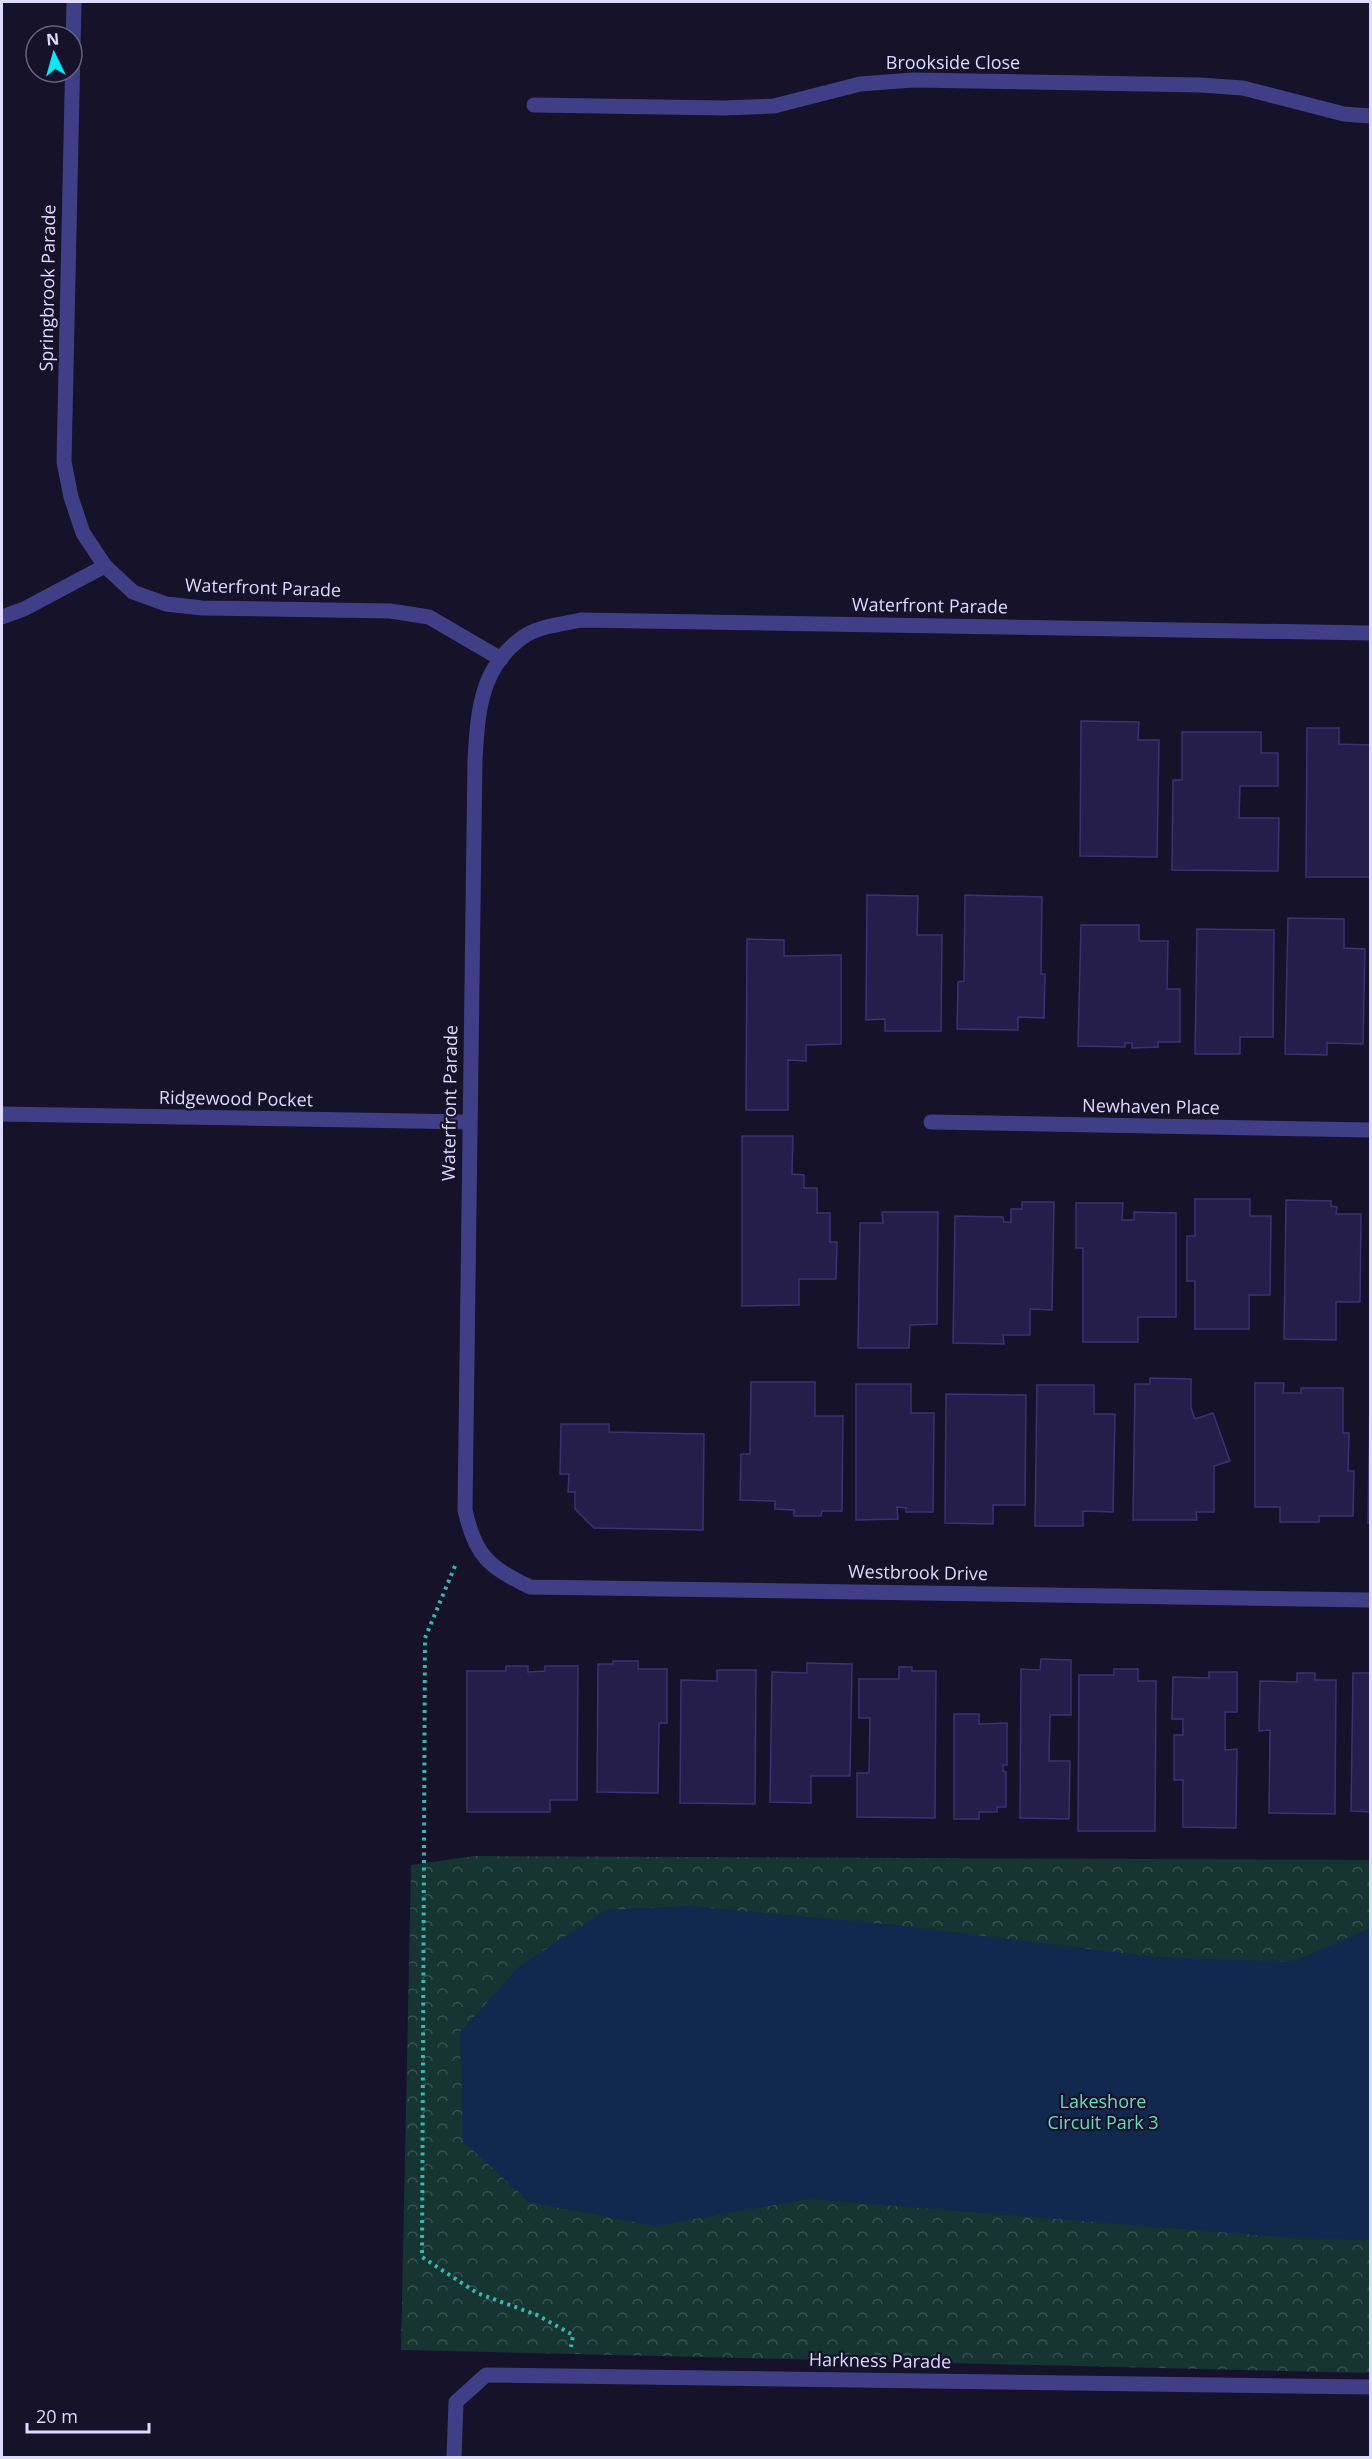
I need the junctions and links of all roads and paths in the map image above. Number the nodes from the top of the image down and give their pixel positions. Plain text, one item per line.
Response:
1 (74, 2) edge
2 (534, 105) dead end
3 (1371, 116) edge
4 (105, 566) junction
5 (2, 616) edge
6 (1371, 633) edge
7 (501, 659) junction
8 (2, 1114) edge
9 (470, 1122) junction
10 (931, 1122) dead end
11 (1371, 1130) edge
12 (478, 1550) junction
13 (1371, 1600) edge
14 (567, 2376) junction
15 (1371, 2387) edge
16 (454, 2457) edge

1 - 4 street, Springbrook Parade
2 - 3 street, Brookside Close
4 - 5 street
4 - 7 street, Waterfront Parade
6 - 7 street, Waterfront Parade
7 - 9 street, Waterfront Parade
8 - 9 street, Ridgewood Pocket
9 - 12 street, Waterfront Parade
10 - 11 street, Newhaven Place
12 - 13 street, Westbrook Drive
12 - 14 path
14 - 15 street, Harkness Parade
14 - 16 street, Harkness Parade

